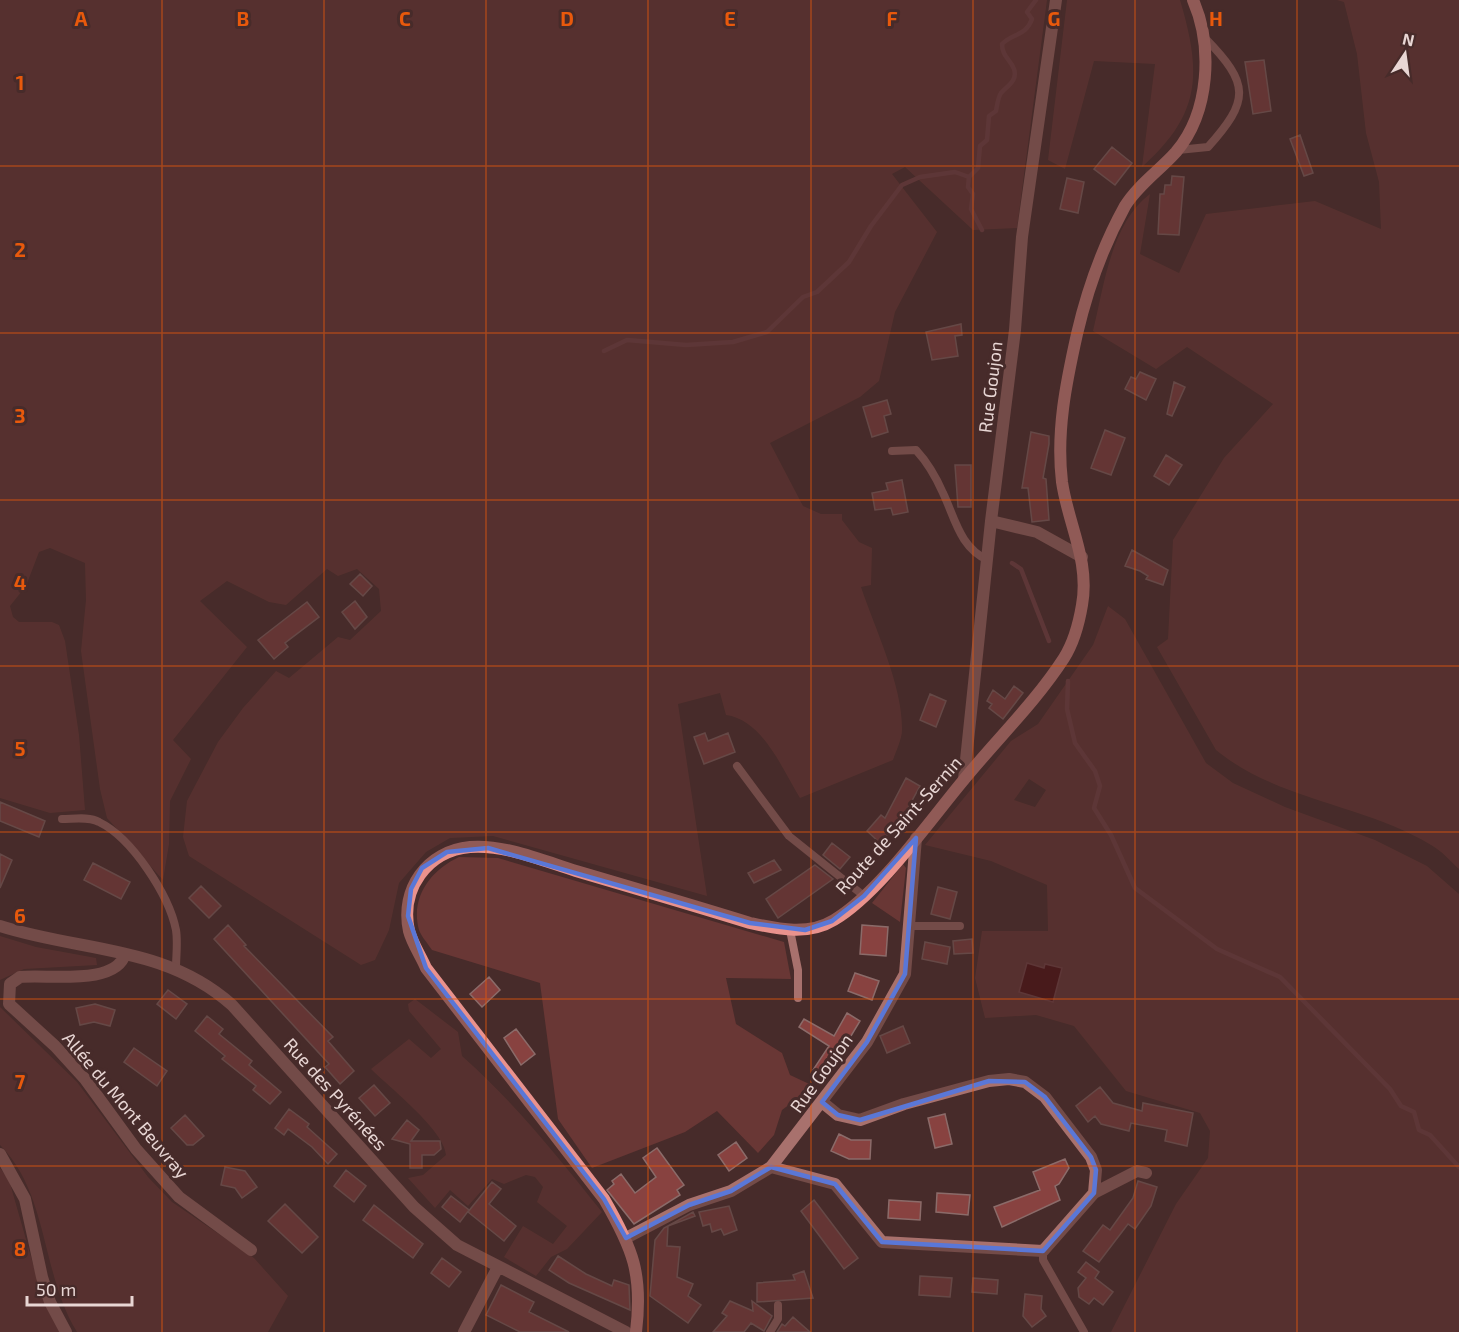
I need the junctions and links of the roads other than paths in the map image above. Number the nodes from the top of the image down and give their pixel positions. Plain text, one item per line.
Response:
1 (1056, 0) edge
2 (1193, 0) edge
3 (1205, 39) junction
4 (1178, 150) junction
5 (892, 451) dead end
6 (991, 521) junction
7 (1082, 556) junction
8 (988, 560) junction
9 (737, 766) dead end
10 (964, 779) junction
11 (62, 819) dead end
12 (916, 838) junction
13 (864, 896) junction
14 (0, 926) edge
15 (909, 926) junction
16 (960, 926) dead end
17 (790, 930) junction
18 (125, 954) junction
19 (176, 968) junction
20 (798, 998) dead end
21 (822, 1102) junction
22 (0, 1154) edge
23 (771, 1167) junction
24 (1146, 1173) dead end
25 (1094, 1193) junction
26 (626, 1238) junction
27 (251, 1250) dead end
28 (1043, 1251) junction
29 (498, 1267) junction
30 (778, 1305) dead end
31 (66, 1332) edge
32 (464, 1332) edge
33 (626, 1332) edge
34 (636, 1332) edge
35 (770, 1332) edge
36 (1084, 1332) edge

1 - 6 street, Rue Goujon
2 - 3 street, Route de Saint-Sernin
3 - 4 street, Route de Saint-Sernin
3 - 4 lane
4 - 7 street, Route de Saint-Sernin
5 - 8 lane
6 - 7 street
6 - 8 street, Rue Goujon
7 - 10 street, Route de Saint-Sernin
8 - 10 street, Rue Goujon
9 - 13 lane
10 - 12 street, Route de Saint-Sernin
11 - 19 lane
12 - 13 street, Route de Saint-Sernin
12 - 15 street, Rue Goujon
13 - 17 street, Route de Saint-Sernin
14 - 18 street, Rue des Pyrénées
15 - 16 lane
15 - 21 street, Rue Goujon
17 - 20 lane
17 - 26 street, Route de Saint-Sernin
18 - 19 street, Rue des Pyrénées
18 - 27 street, Allée du Mont Beuvray
19 - 29 street, Rue des Pyrénées
21 - 23 street, Rue Goujon
21 - 25 street
22 - 31 street
23 - 26 street, Rue Goujon
23 - 28 street
24 - 25 street
25 - 28 street
26 - 34 street, Route de Saint-Sernin
28 - 36 lane
29 - 32 street
29 - 33 street, Rue des Pyrénées
30 - 35 lane

